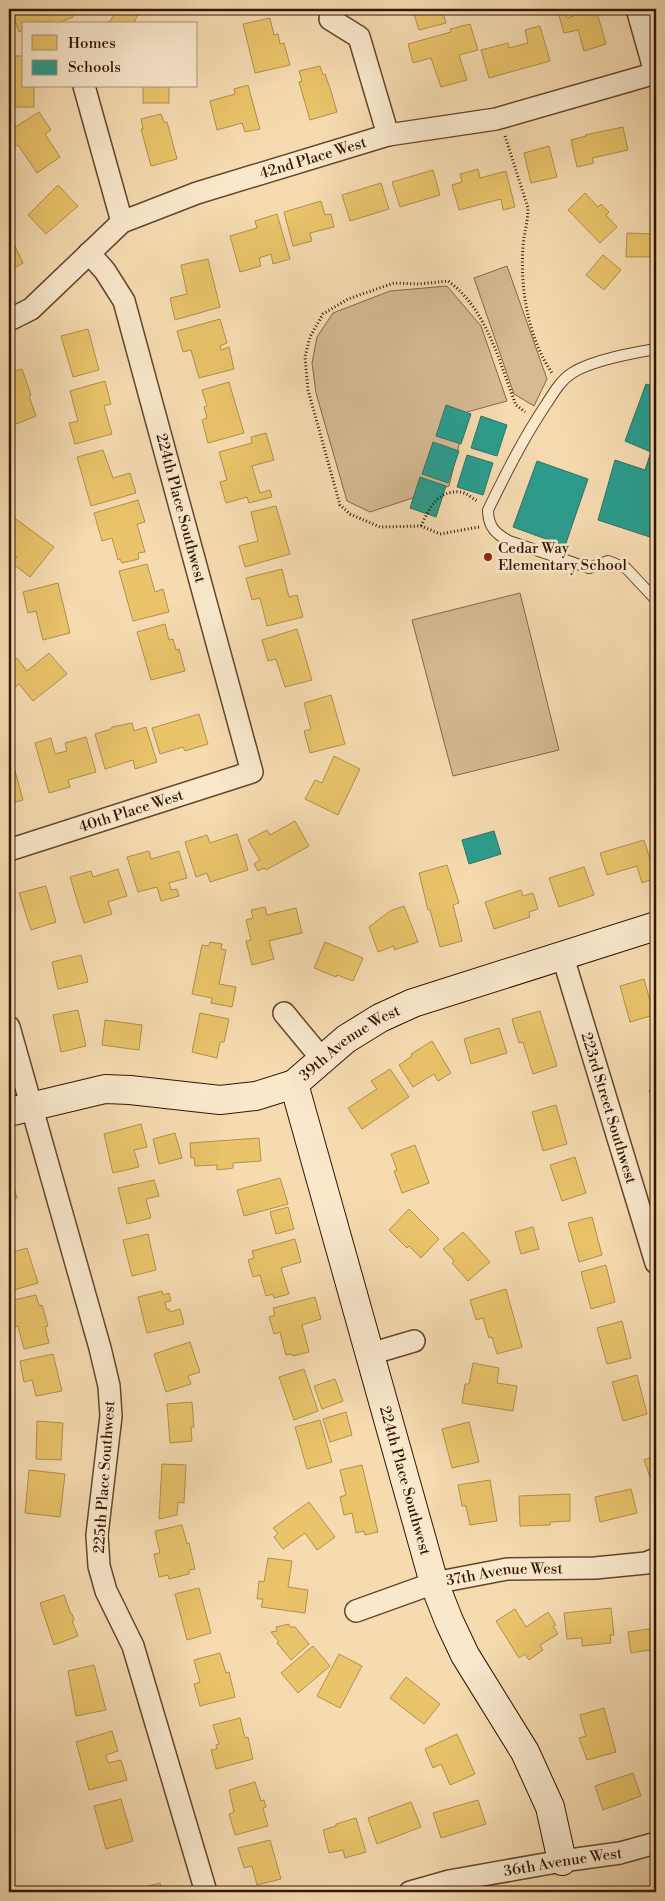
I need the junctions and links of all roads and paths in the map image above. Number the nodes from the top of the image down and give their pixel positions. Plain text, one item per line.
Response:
1 (637, 9) edge
2 (330, 19) dead end
3 (656, 74) edge
4 (85, 88) edge
5 (504, 133) dead end
6 (388, 135) junction
7 (122, 222) junction
8 (89, 253) junction
9 (9, 320) edge
10 (656, 349) edge
11 (560, 384) junction
12 (536, 420) junction
13 (488, 510) junction
14 (490, 525) junction
15 (421, 526) junction
16 (656, 600) edge
17 (252, 772) joint
18 (9, 850) edge
19 (656, 926) edge
20 (562, 954) junction
21 (284, 1013) dead end
22 (9, 1027) edge
23 (322, 1060) junction
24 (294, 1084) junction
25 (20, 1109) edge
26 (648, 1204) edge
27 (656, 1263) edge
28 (414, 1341) dead end
29 (370, 1354) junction
30 (656, 1559) edge
31 (434, 1583) junction
32 (356, 1611) dead end
33 (656, 1843) edge
34 (562, 1860) junction
35 (206, 1892) edge
36 (410, 1892) edge

1 - 3 street
2 - 6 street
3 - 6 street, 42nd Place West
4 - 7 street
5 - 11 path
6 - 7 street, 42nd Place West
7 - 8 street, 42nd Place West
8 - 9 street, 42nd Place West
8 - 17 street, 224th Place Southwest
10 - 11 lane
11 - 12 lane
12 - 13 lane
12 - 15 path
13 - 14 lane
13 - 15 path
14 - 15 path
14 - 16 lane
17 - 18 street, 40th Place West
19 - 20 street, 39th Avenue West
20 - 23 street, 39th Avenue West
20 - 26 street, 223rd Street Southwest
21 - 23 street
22 - 25 street, 225th Place Southwest
23 - 24 street, 39th Avenue West
24 - 25 street, 39th Avenue West
24 - 29 street, 224th Place Southwest
25 - 35 street, 225th Place Southwest
26 - 27 street, 223rd Street Southwest
28 - 29 street
29 - 31 street, 224th Place Southwest
30 - 31 street, 37th Avenue West
31 - 32 street, 37th Avenue West
31 - 34 street, 224th Place Southwest
33 - 34 street, 36th Avenue West
34 - 36 street, 36th Avenue West

